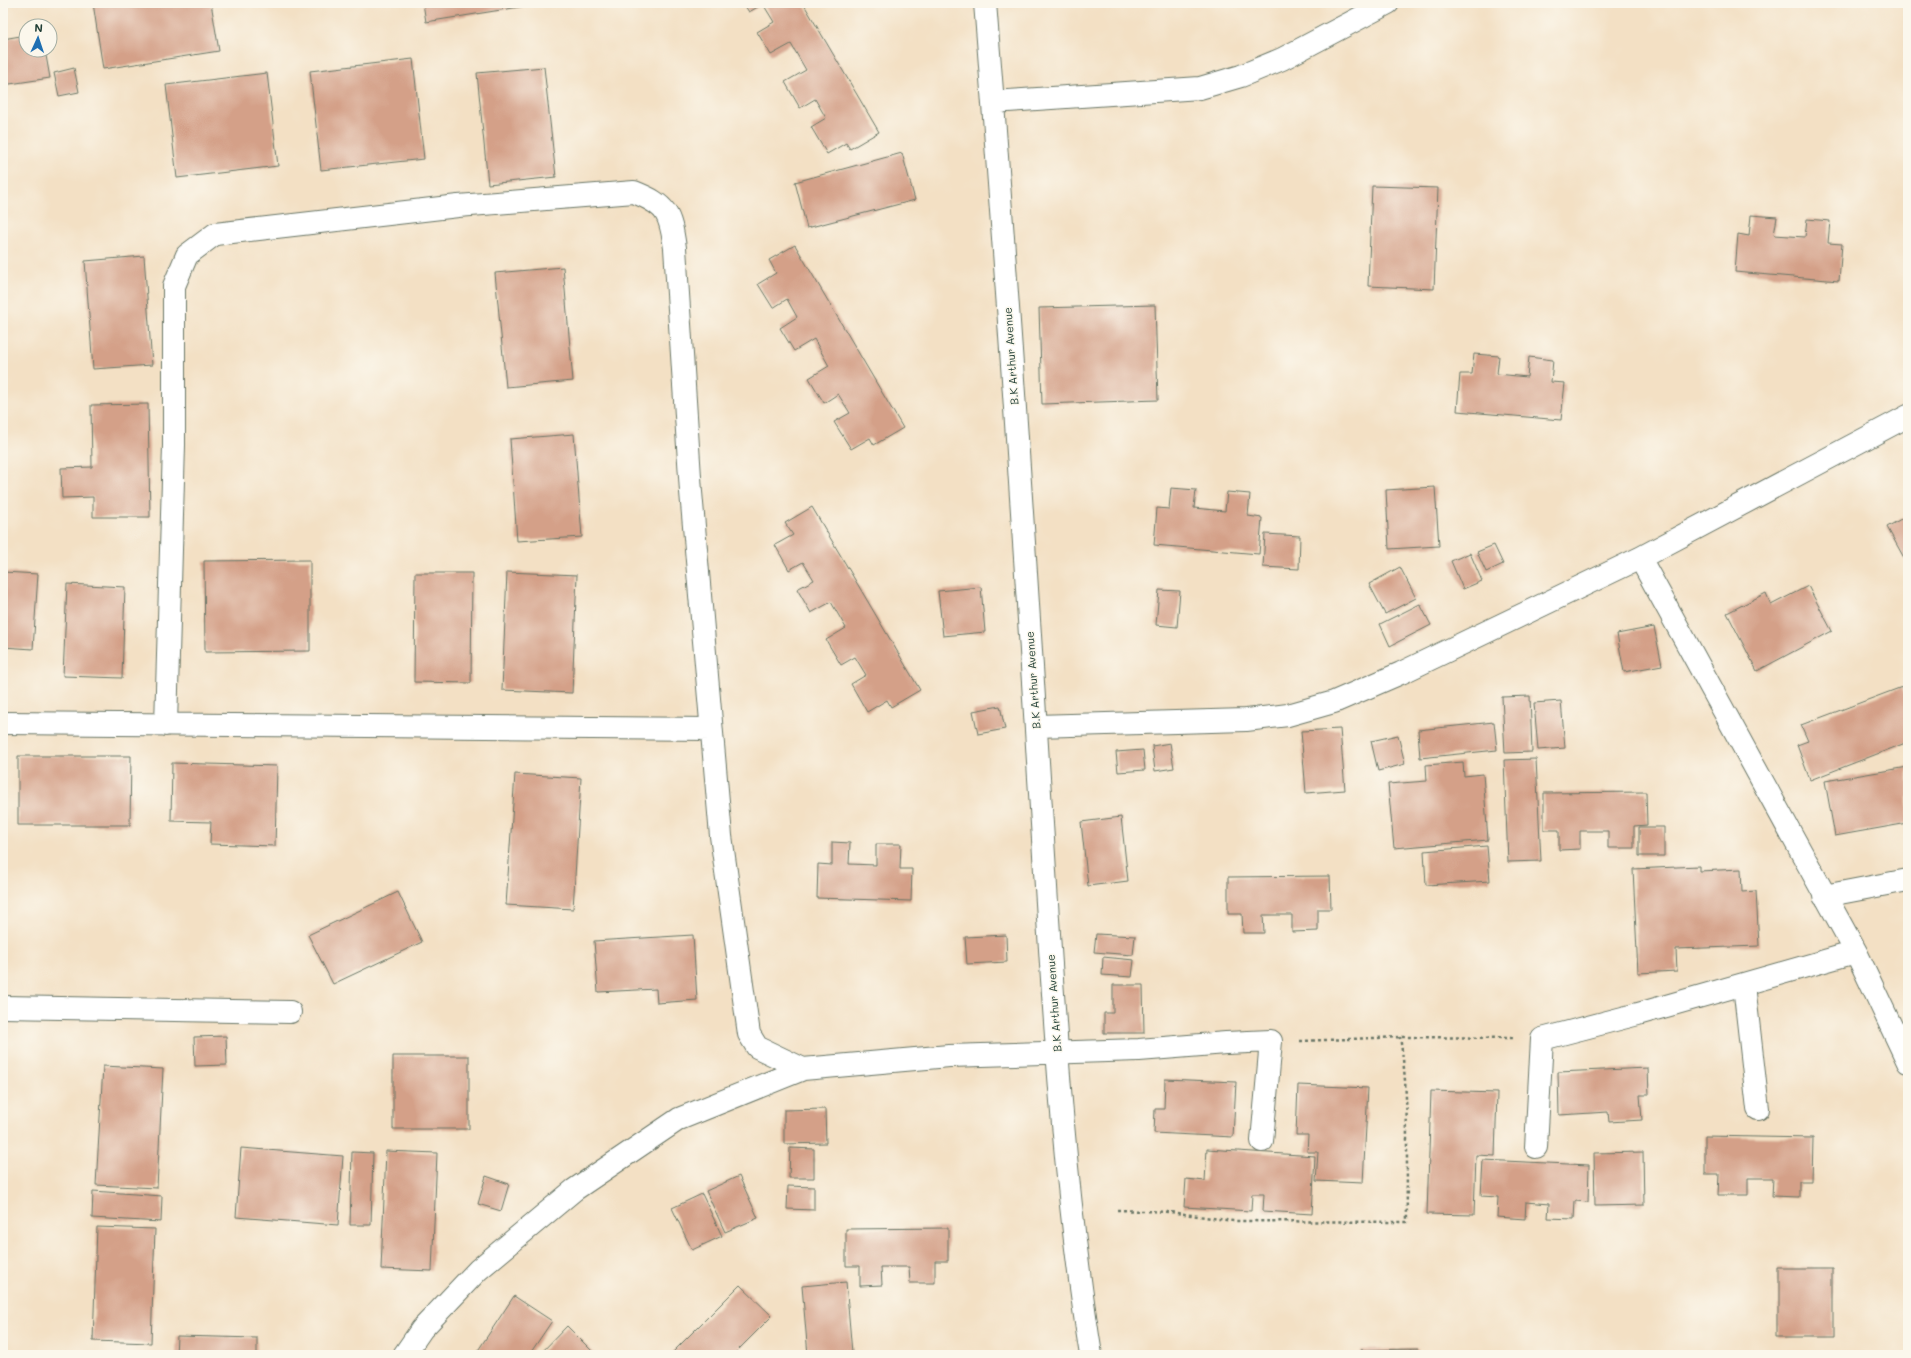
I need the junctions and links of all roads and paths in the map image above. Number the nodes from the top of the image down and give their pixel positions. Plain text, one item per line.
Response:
1 (985, 3) edge
2 (1388, 3) edge
3 (993, 102) junction
4 (1908, 416) edge
5 (1640, 558) junction
6 (3, 723) edge
7 (166, 725) junction
8 (1036, 726) junction
9 (711, 729) junction
10 (1908, 880) edge
11 (1824, 896) junction
12 (1856, 952) junction
13 (1744, 984) junction
14 (3, 1007) edge
15 (290, 1012) dead end
16 (1400, 1037) junction
17 (1542, 1039) junction
18 (1272, 1041) junction
19 (1057, 1054) junction
20 (1908, 1062) edge
21 (803, 1069) junction
22 (1758, 1109) dead end
23 (1262, 1141) dead end
24 (1536, 1147) dead end
25 (1116, 1210) dead end
26 (404, 1355) edge
27 (1091, 1355) edge

1 - 3 street, B.K Arthur Avenue
2 - 3 street
3 - 8 street, B.K Arthur Avenue
4 - 5 street
5 - 8 street
5 - 11 street
6 - 7 street
7 - 9 street
7 - 9 street
8 - 19 street, B.K Arthur Avenue
9 - 21 street
10 - 11 street
11 - 12 street
12 - 13 street
12 - 20 street
13 - 17 street
13 - 22 street
14 - 15 street
16 - 17 path
16 - 18 path
16 - 25 path
17 - 24 street
18 - 19 street
18 - 23 street
19 - 21 street
19 - 27 street, B.K Arthur Avenue
21 - 26 street

